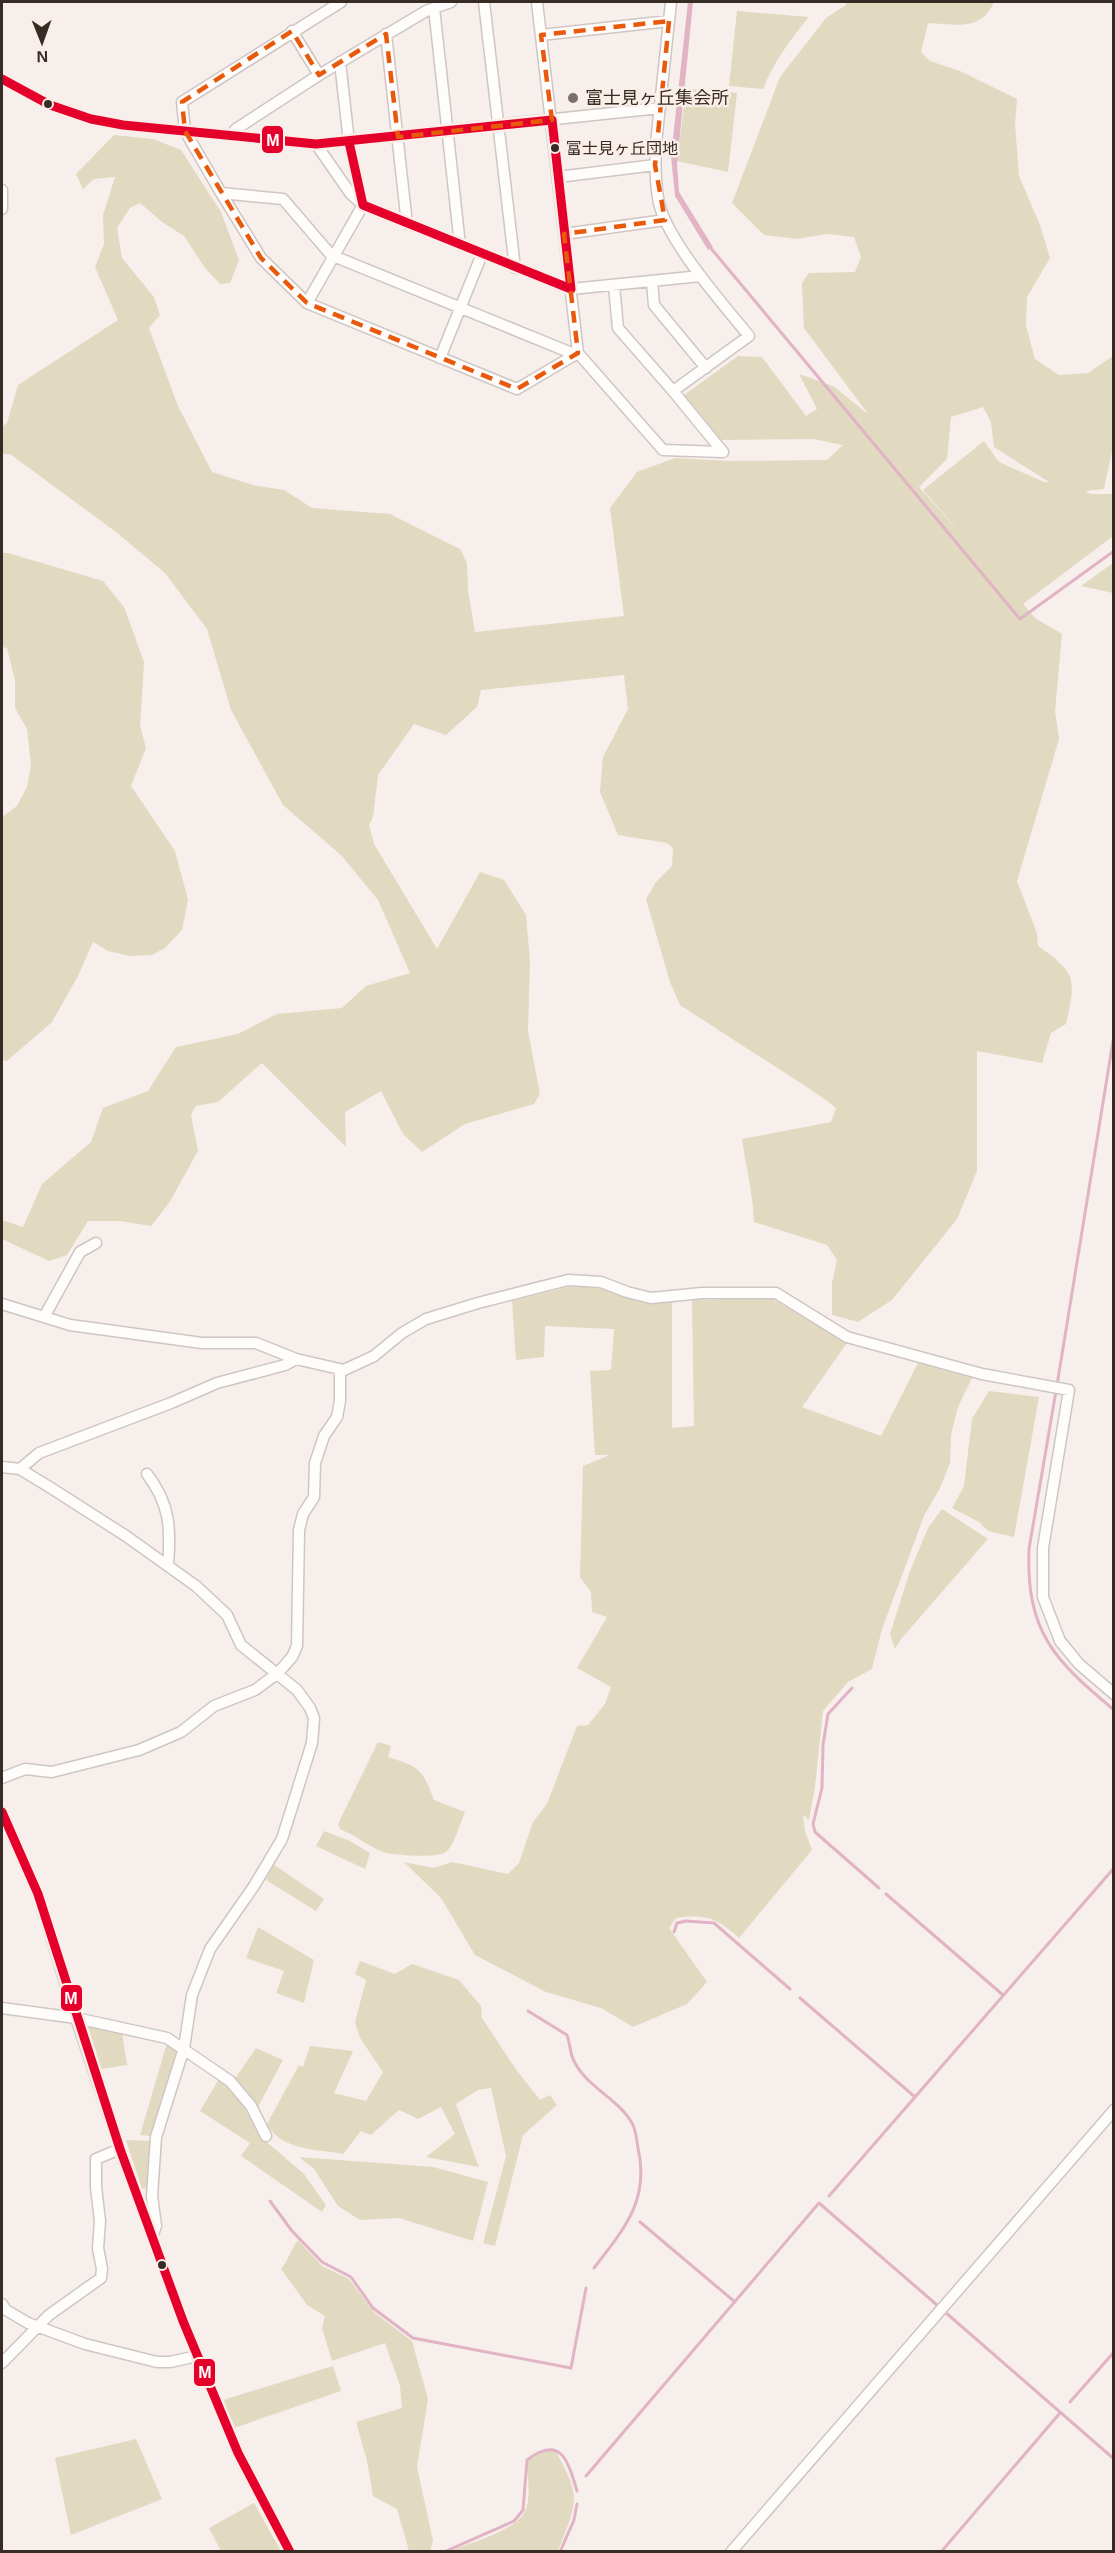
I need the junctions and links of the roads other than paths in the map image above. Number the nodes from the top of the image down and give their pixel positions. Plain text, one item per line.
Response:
1 (341, 2) edge
2 (451, 2) edge
3 (484, 2) edge
4 (537, 2) edge
5 (670, 2) edge
6 (427, 7) edge
7 (669, 21) junction
8 (292, 31) junction
9 (386, 34) junction
10 (541, 35) junction
11 (340, 62) junction
12 (319, 75) junction
13 (2, 79) edge
14 (660, 108) junction
15 (552, 120) junction
16 (499, 126) junction
17 (185, 131) junction
18 (448, 131) junction
19 (231, 135) junction
20 (398, 137) junction
21 (349, 142) junction
22 (316, 144) junction
23 (655, 165) junction
24 (558, 177) junction
25 (2, 190) edge
26 (221, 193) junction
27 (363, 205) junction
28 (2, 208) edge
29 (665, 220) junction
30 (407, 224) junction
31 (564, 234) junction
32 (460, 246) junction
33 (482, 254) junction
34 (335, 256) junction
35 (515, 268) junction
36 (701, 276) junction
37 (652, 282) junction
38 (614, 286) junction
39 (571, 289) junction
40 (307, 303) junction
41 (460, 308) junction
42 (578, 353) junction
43 (440, 357) junction
44 (706, 368) junction
45 (673, 391) junction
46 (96, 1244) dead end
47 (2, 1304) edge
48 (44, 1317) junction
49 (296, 1359) junction
50 (340, 1370) junction
51 (2, 1467) edge
52 (20, 1469) junction
53 (147, 1474) dead end
54 (168, 1565) junction
55 (278, 1672) junction
56 (1113, 1694) edge
57 (2, 1778) edge
58 (2, 1812) edge
59 (2, 2008) edge
60 (76, 2018) junction
61 (184, 2048) junction
62 (1113, 2110) edge
63 (266, 2136) dead end
64 (120, 2149) junction
65 (152, 2237) junction
66 (2, 2304) edge
67 (37, 2326) junction
68 (197, 2356) junction
69 (2, 2363) edge
70 (290, 2552) edge
71 (730, 2552) edge

1 - 8 street
2 - 6 street
3 - 16 street
4 - 10 street
5 - 7 street
6 - 9 street
6 - 18 street
7 - 10 street
7 - 14 street
8 - 12 street
8 - 17 street
9 - 11 street
9 - 20 street
10 - 15 street
11 - 12 street
11 - 21 street
12 - 19 street
13 - 17 street
14 - 15 street
14 - 23 street
15 - 16 street
15 - 24 street
16 - 18 street
16 - 35 street
17 - 19 street
17 - 26 street
18 - 20 street
18 - 32 street
19 - 22 street
20 - 21 street
20 - 30 street
21 - 22 street
21 - 27 street
22 - 27 street
23 - 24 street
23 - 29 street
24 - 31 street
25 - 28 street
26 - 34 street
26 - 40 street
27 - 30 street
27 - 34 street
29 - 31 street
29 - 36 street
30 - 32 street
31 - 39 street
32 - 33 street
33 - 35 street
33 - 41 street
34 - 40 street
34 - 41 street
35 - 39 street
36 - 37 street
36 - 44 street
37 - 38 street
37 - 44 street
38 - 39 street
38 - 45 street
39 - 42 street
40 - 43 street
41 - 42 street
41 - 43 street
42 - 43 street
42 - 45 street
44 - 45 street
46 - 48 street
47 - 48 street
48 - 49 street
49 - 50 street
49 - 52 street
50 - 55 street
50 - 56 street
51 - 52 street
52 - 54 street
53 - 54 street
54 - 55 street
55 - 57 street
55 - 61 street
58 - 60 street
59 - 60 street
60 - 61 street
60 - 64 street
61 - 63 street
61 - 65 street
62 - 71 street
64 - 65 street
64 - 67 street
65 - 68 street
66 - 67 street
67 - 68 street
67 - 69 street
68 - 70 street

